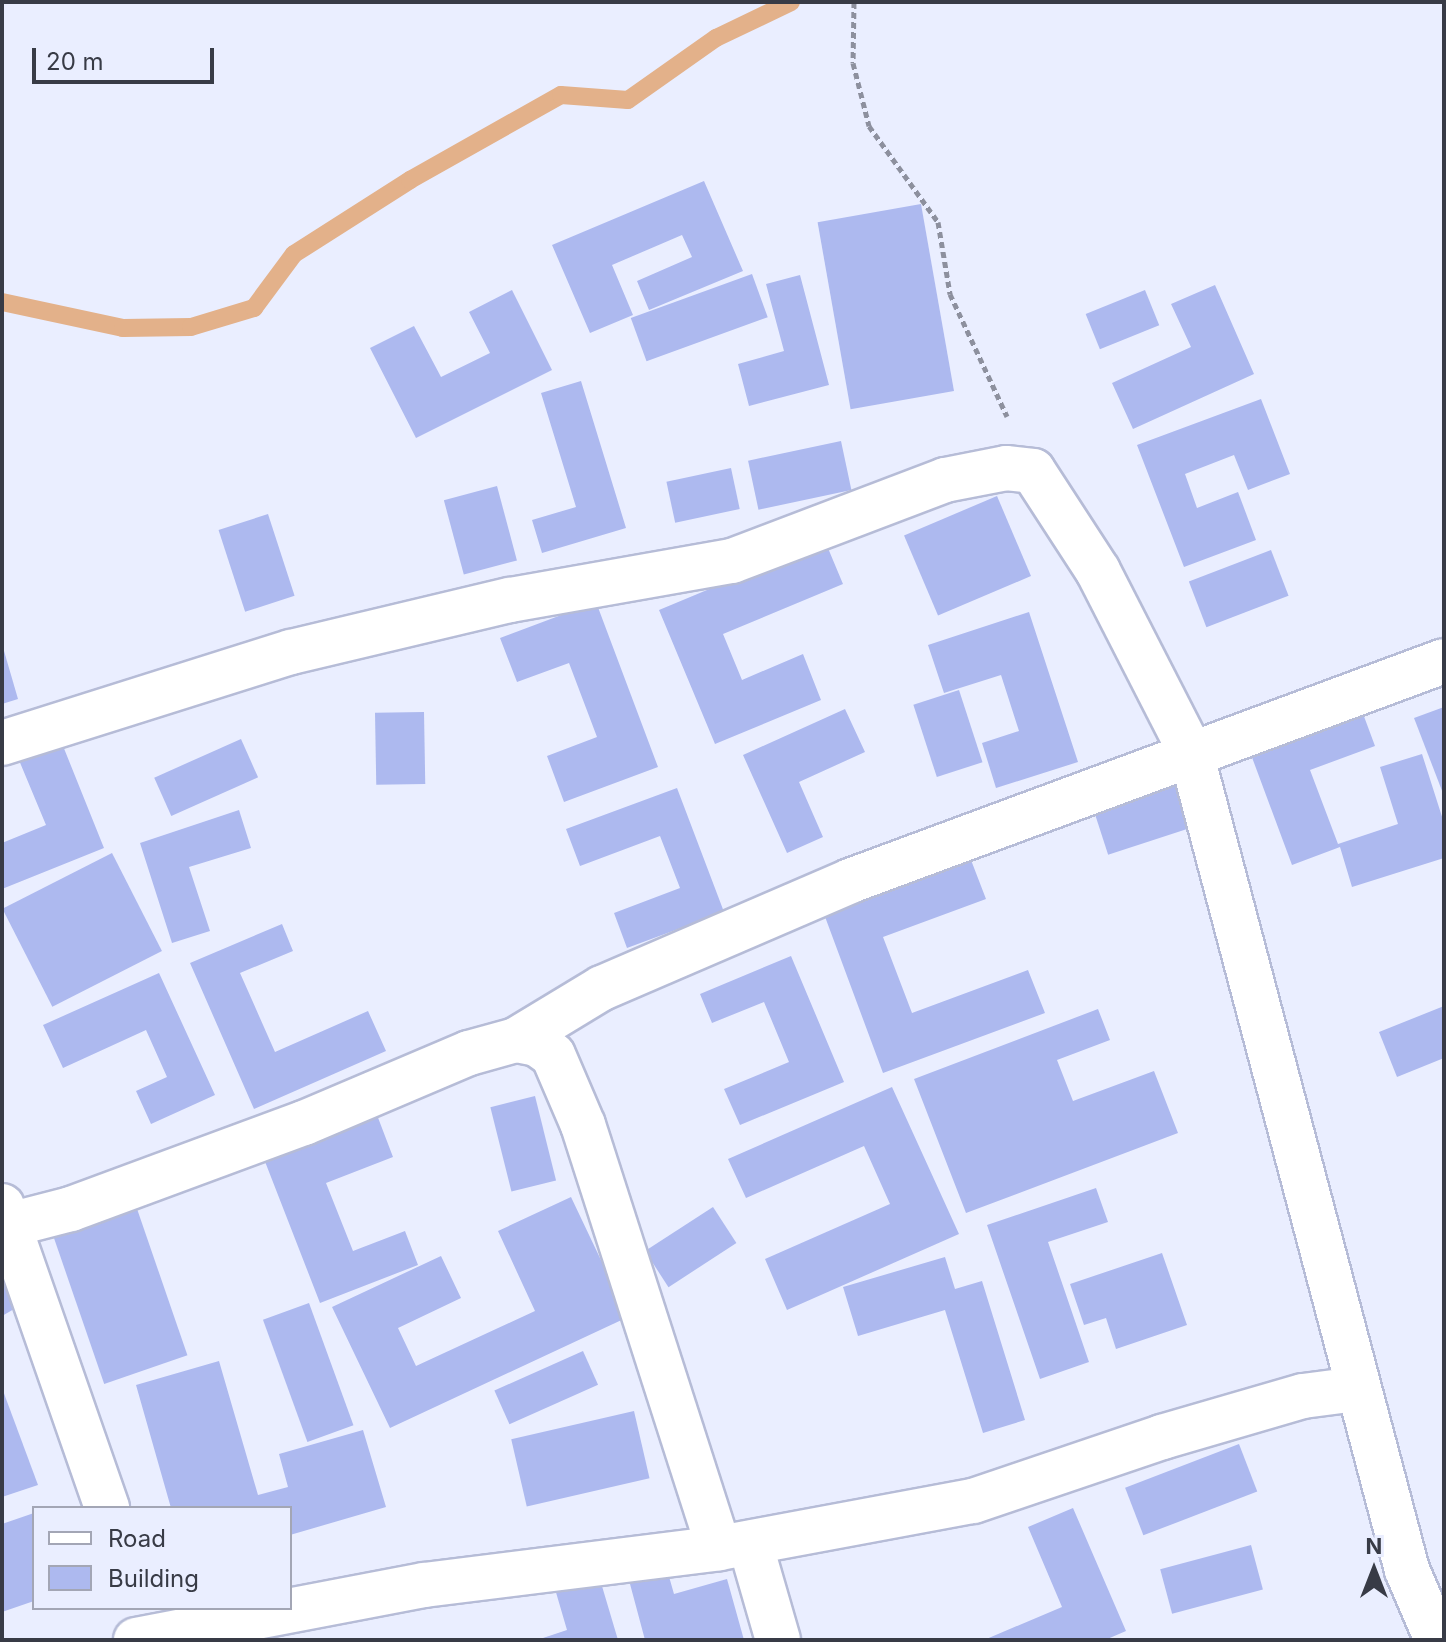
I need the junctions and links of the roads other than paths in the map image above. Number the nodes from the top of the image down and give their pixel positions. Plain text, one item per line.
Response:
1 (1444, 661) edge
2 (2, 743) edge
3 (1191, 753) junction
4 (516, 1040) junction
5 (6, 1215) edge
6 (1357, 1389) junction
7 (106, 1506) edge
8 (734, 1546) junction
9 (292, 1605) edge
10 (260, 1610) edge
11 (139, 1629) edge
12 (778, 1640) edge
13 (1437, 1640) edge

1 - 3 street
2 - 3 street
3 - 4 street
3 - 6 street
4 - 5 street
4 - 8 street
5 - 7 street
6 - 8 street
6 - 13 street
8 - 9 street
8 - 12 street
10 - 11 street

